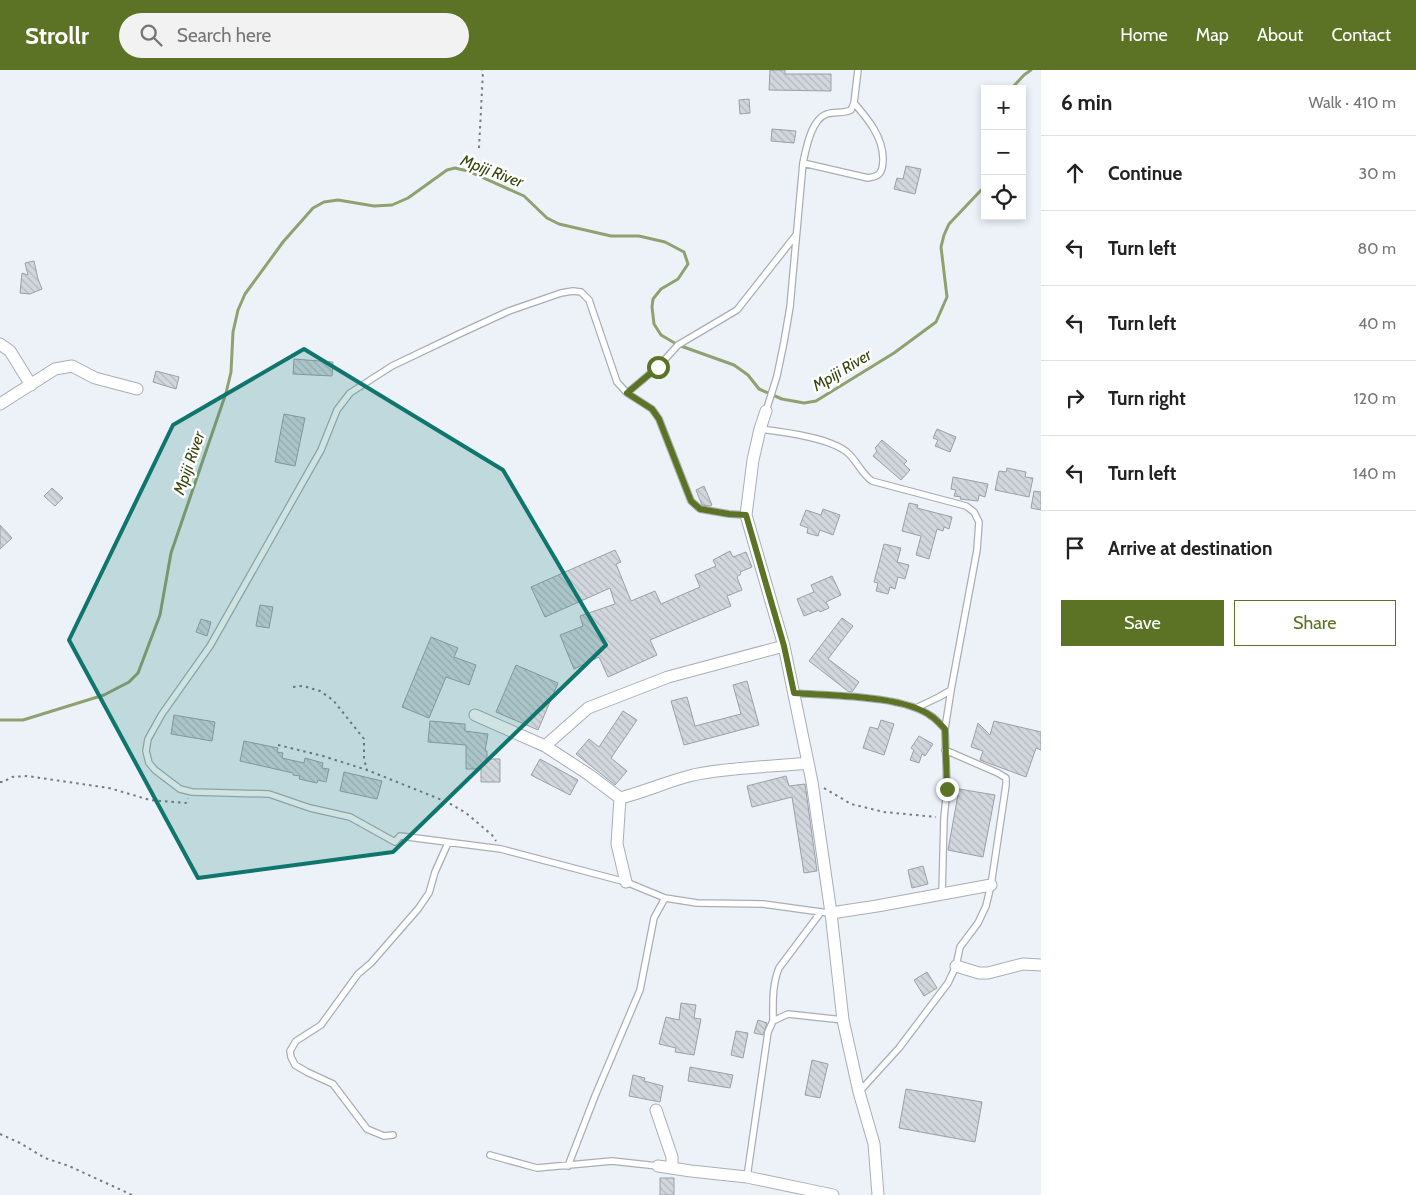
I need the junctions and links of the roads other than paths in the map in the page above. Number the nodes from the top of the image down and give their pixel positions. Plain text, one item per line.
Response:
1 (858, 70) edge
2 (854, 103) junction
3 (803, 163) junction
4 (796, 235) junction
5 (0, 344) edge
6 (31, 385) junction
7 (137, 389) dead end
8 (627, 393) junction
9 (0, 404) edge
10 (766, 412) joint
11 (760, 429) junction
12 (746, 515) junction
13 (784, 646) junction
14 (951, 690) junction
15 (794, 693) junction
16 (916, 708) junction
17 (475, 715) dead end
18 (945, 729) junction
19 (545, 746) junction
20 (945, 750) junction
21 (808, 763) junction
22 (620, 798) junction
23 (448, 843) junction
24 (626, 882) junction
25 (991, 885) junction
26 (942, 895) junction
27 (665, 898) junction
28 (826, 912) junction
29 (1041, 965) edge
30 (956, 966) junction
31 (843, 1020) junction
32 (773, 1021) junction
33 (860, 1092) junction
34 (656, 1110) dead end
35 (393, 1135) dead end
36 (490, 1156) dead end
37 (568, 1166) junction
38 (658, 1166) joint
39 (672, 1168) junction
40 (747, 1177) junction
41 (833, 1195) edge
42 (878, 1195) edge

1 - 2 lane
2 - 3 lane
2 - 3 lane
3 - 4 lane
4 - 8 lane
4 - 10 lane
5 - 6 street
6 - 7 street
6 - 9 street
8 - 12 lane
8 - 23 lane
10 - 11 street
11 - 12 street
11 - 14 lane
12 - 13 street
13 - 15 street
13 - 19 street
14 - 16 lane
14 - 18 lane
15 - 16 lane
15 - 21 street
16 - 18 lane
17 - 19 street
18 - 20 lane
19 - 22 street
20 - 25 lane
20 - 26 lane
21 - 22 street
21 - 28 street
22 - 24 street
23 - 24 lane
23 - 35 lane
24 - 27 lane
25 - 26 street
25 - 30 lane
26 - 28 street
27 - 28 lane
27 - 37 lane
28 - 31 street
28 - 32 lane
29 - 30 street
30 - 33 lane
31 - 32 lane
31 - 33 street
32 - 40 lane
33 - 42 street
34 - 39 street
36 - 37 lane
37 - 38 lane
38 - 39 street
39 - 40 street
40 - 41 street

